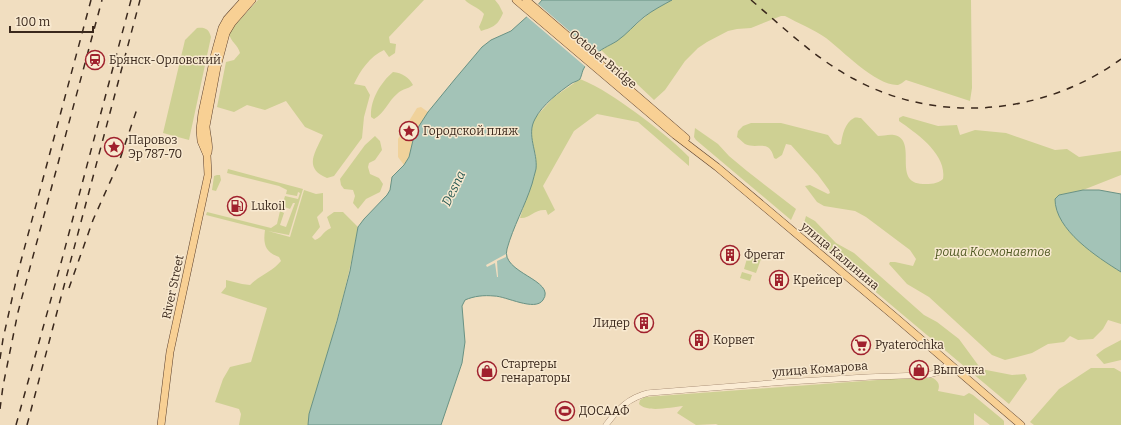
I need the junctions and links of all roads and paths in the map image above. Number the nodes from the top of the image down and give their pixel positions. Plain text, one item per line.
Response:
1 (244, 0) edge
2 (252, 0) edge
3 (516, 0) edge
4 (526, 0) edge
5 (677, 133) junction
6 (207, 155) junction
7 (949, 363) junction
8 (161, 425) edge
9 (606, 425) edge
10 (1021, 425) edge

1 - 6 main road
2 - 6 main road, River Street
3 - 5 main road, October Bridge
4 - 5 main road, October Bridge
5 - 7 main road, улица Калинина
6 - 8 main road, River Street
7 - 9 street, улица Комарова
7 - 10 main road

